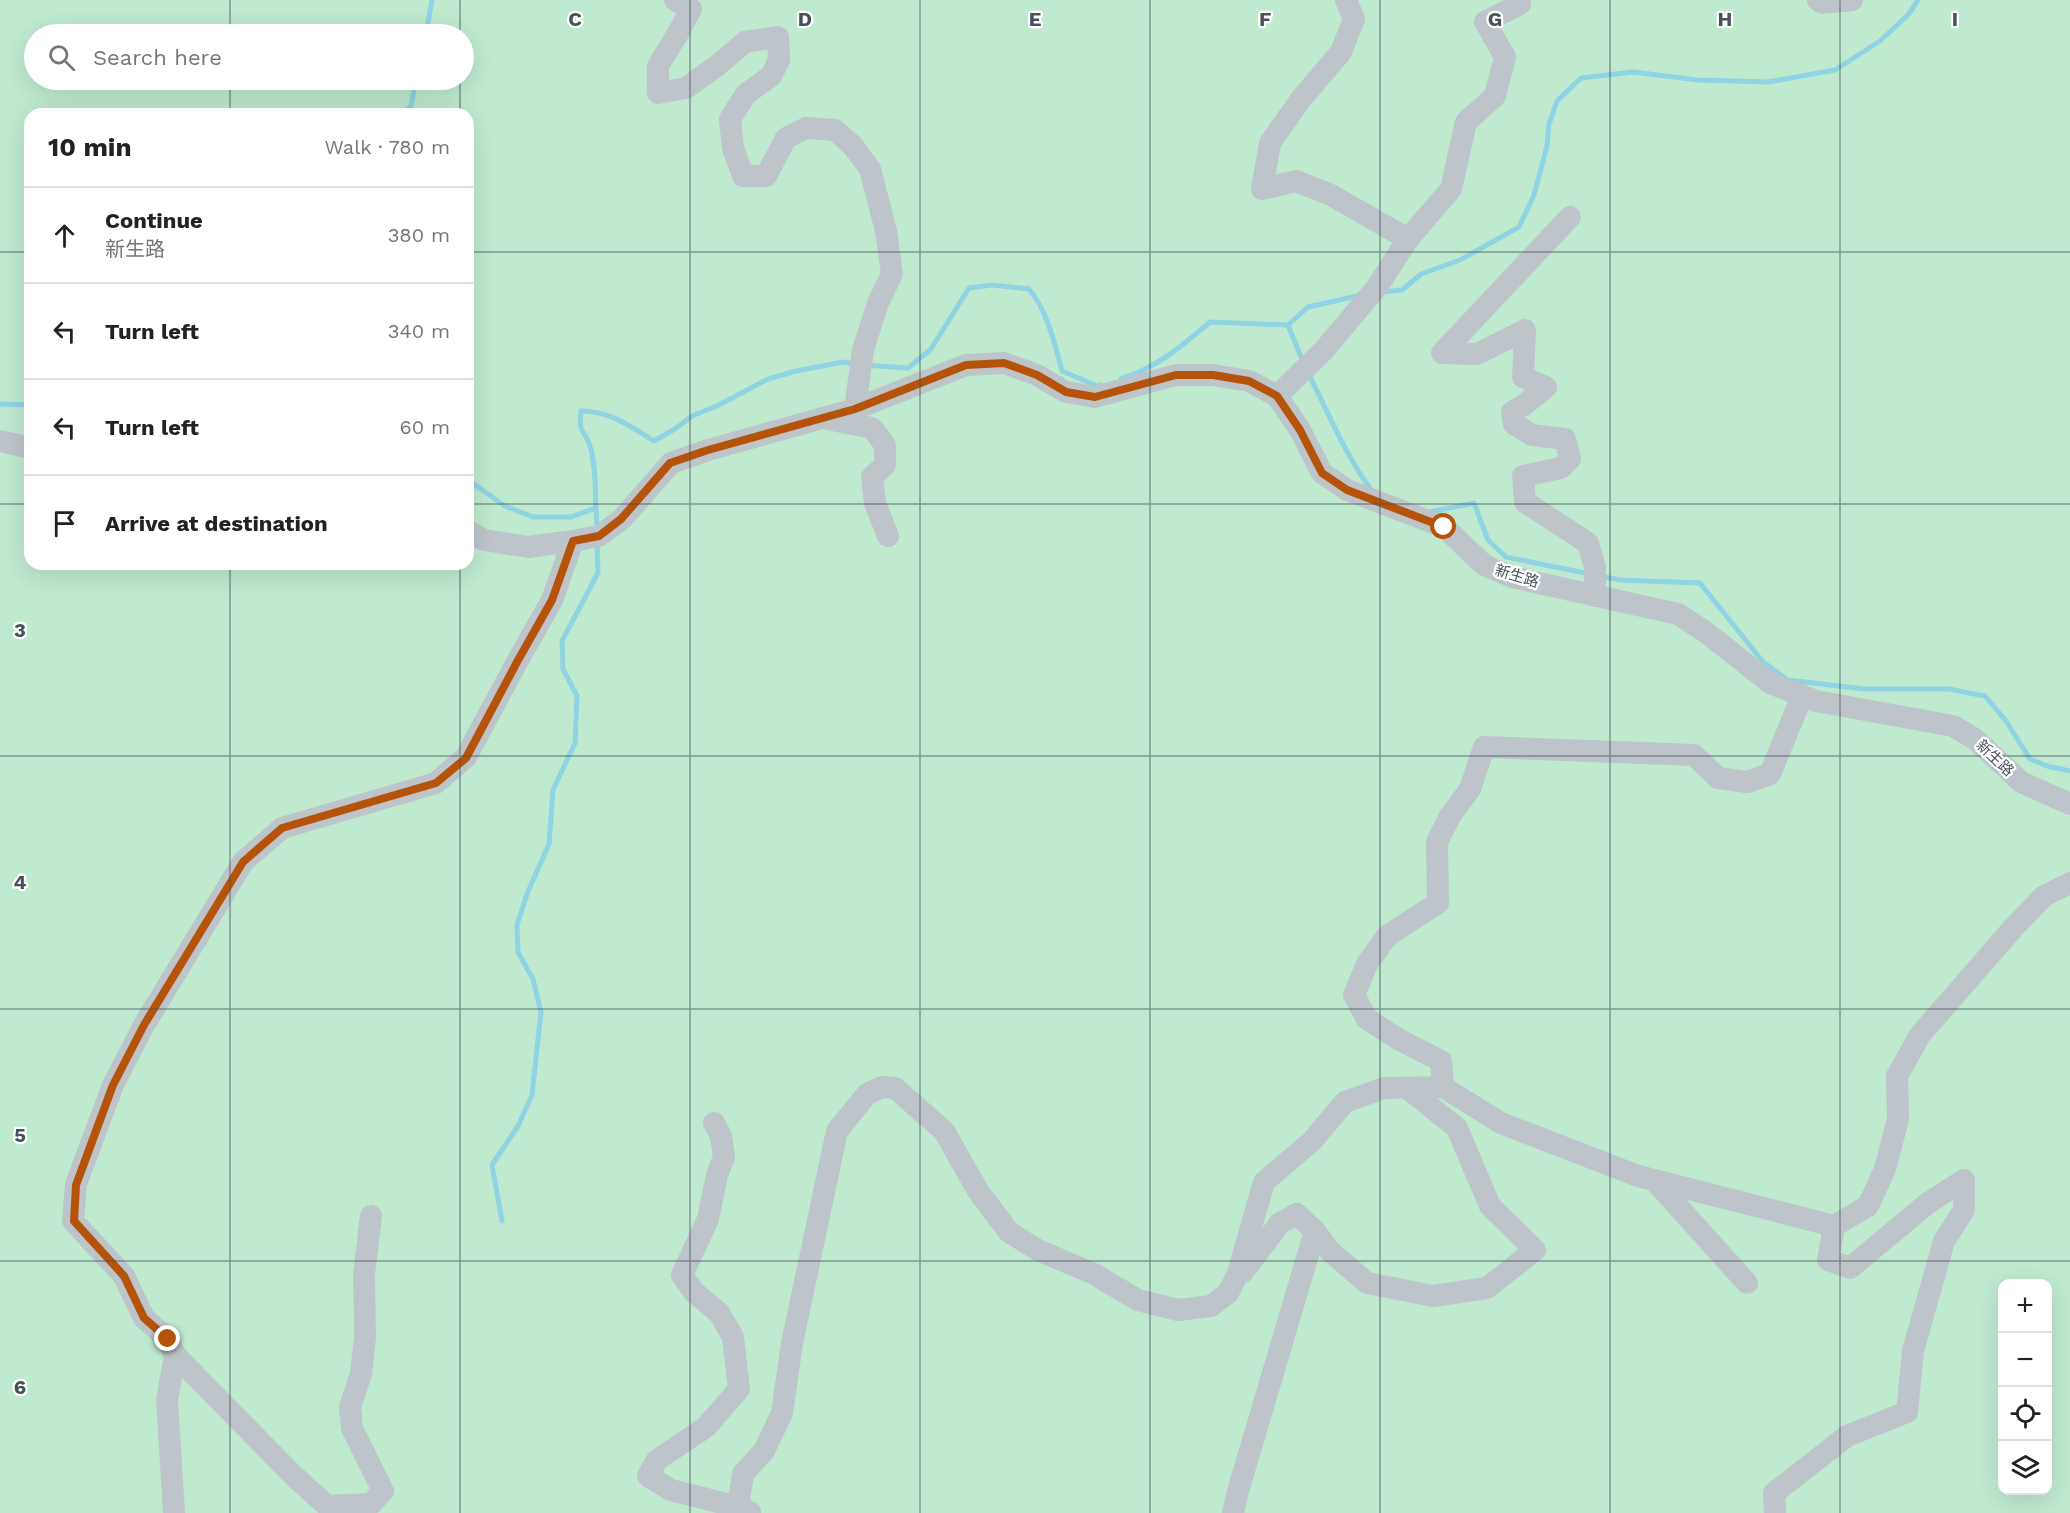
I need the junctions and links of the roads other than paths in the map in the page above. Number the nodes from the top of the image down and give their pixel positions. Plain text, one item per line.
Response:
1 (675, 0) edge
2 (1346, 0) edge
3 (1521, 0) edge
4 (1818, 0) edge
5 (1852, 0) edge
6 (1570, 217) dead end
7 (1408, 239) junction
8 (1277, 396) junction
9 (855, 409) junction
10 (822, 418) junction
11 (0, 441) edge
12 (24, 447) edge
13 (474, 535) edge
14 (888, 536) dead end
15 (586, 538) junction
16 (1595, 583) junction
17 (1802, 696) junction
18 (2070, 804) edge
19 (2070, 883) edge
20 (1443, 1087) junction
21 (1407, 1088) junction
22 (714, 1123) dead end
23 (1654, 1180) junction
24 (371, 1215) dead end
25 (1834, 1226) junction
26 (1315, 1231) junction
27 (1747, 1282) dead end
28 (1228, 1293) junction
29 (175, 1355) junction
30 (329, 1510) edge
31 (745, 1510) edge
32 (174, 1513) edge
33 (1233, 1513) edge
34 (1775, 1513) edge

1 - 9 street
2 - 7 street
3 - 7 street
4 - 5 street
6 - 16 street
7 - 8 street
8 - 9 street, 新生路
8 - 16 street, 新生路
9 - 10 street, 新生路
10 - 14 street
10 - 15 street, 新生路
11 - 12 street
13 - 15 street
15 - 29 street
16 - 17 street, 新生路
17 - 18 street, 新生路
17 - 20 street
19 - 25 street
20 - 21 street
20 - 23 street
21 - 26 street
21 - 28 street
22 - 31 street
23 - 25 street
23 - 27 street
24 - 30 street
25 - 34 street
26 - 28 street
26 - 33 street
28 - 31 street
29 - 30 street
29 - 32 street

